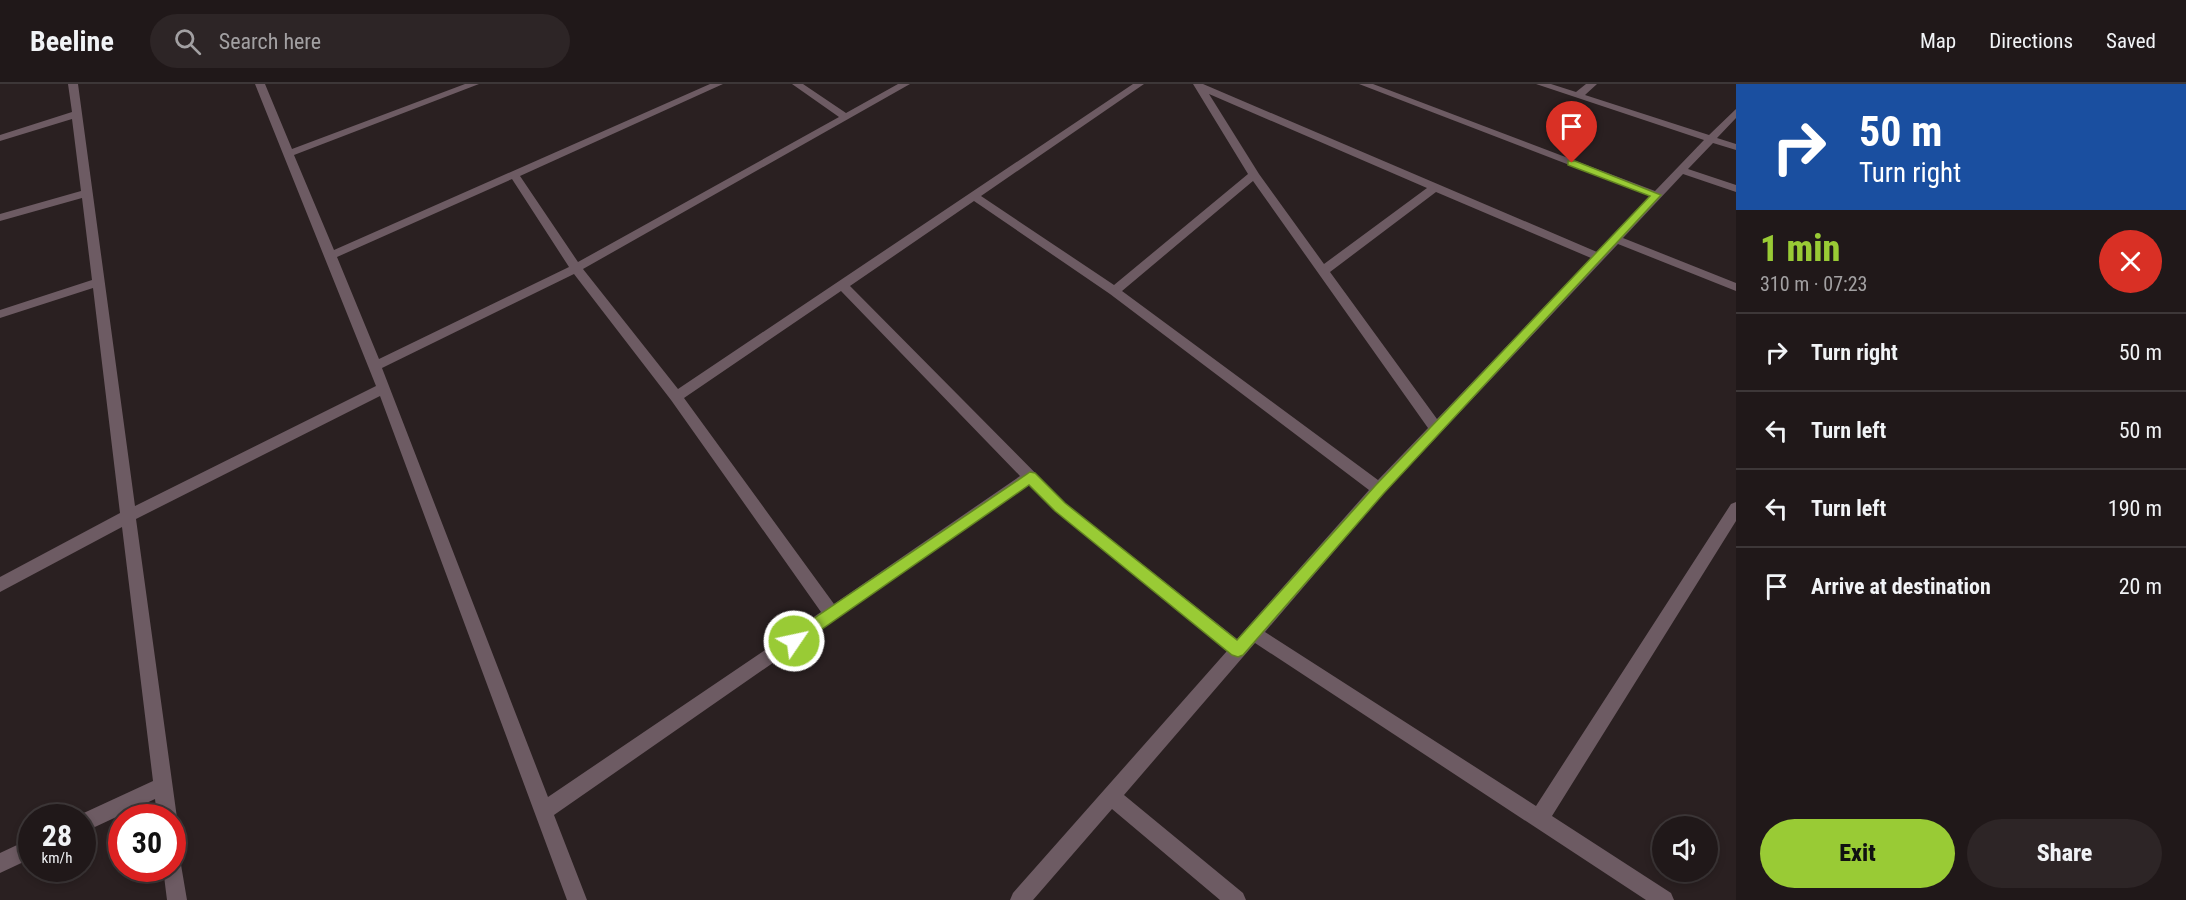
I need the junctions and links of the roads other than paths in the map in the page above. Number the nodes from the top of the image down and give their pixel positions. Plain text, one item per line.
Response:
1 (73, 84) edge
2 (260, 84) edge
3 (474, 84) edge
4 (718, 84) edge
5 (796, 84) edge
6 (905, 84) edge
7 (1139, 84) edge
8 (1364, 84) edge
9 (1541, 84) edge
10 (1592, 84) edge
11 (1198, 85) edge
12 (1386, 87) edge
13 (449, 88) edge
14 (1578, 96) junction
15 (1736, 112) edge
16 (77, 114) junction
17 (846, 117) junction
18 (0, 138) edge
19 (1709, 140) junction
20 (1736, 147) edge
21 (290, 153) junction
22 (1681, 170) junction
23 (514, 174) junction
24 (1254, 175) junction
25 (1435, 187) junction
26 (1736, 189) edge
27 (88, 193) junction
28 (1656, 195) junction
29 (974, 196) junction
30 (0, 218) edge
31 (1616, 239) junction
32 (332, 255) junction
33 (1598, 257) junction
34 (576, 268) junction
35 (1323, 271) junction
36 (99, 282) junction
37 (842, 285) junction
38 (1736, 287) edge
39 (1114, 291) junction
40 (0, 314) edge
41 (375, 366) junction
42 (384, 388) junction
43 (676, 397) junction
44 (1436, 429) junction
45 (1030, 477) junction
46 (1379, 489) junction
47 (1736, 508) edge
48 (130, 515) junction
49 (0, 585) edge
50 (832, 614) junction
51 (1253, 633) junction
52 (1238, 650) junction
53 (163, 786) junction
54 (1110, 796) junction
55 (165, 804) edge
56 (542, 812) junction
57 (96, 817) edge
58 (1538, 820) junction
59 (18, 855) edge
60 (0, 863) edge
61 (175, 882) edge
62 (177, 900) edge
63 (578, 900) edge
64 (1020, 900) edge
65 (1236, 900) edge
66 (1664, 900) edge

1 - 16 street
2 - 21 street
3 - 13 street
4 - 23 street
5 - 17 street
6 - 17 street
7 - 29 street
8 - 12 street
9 - 14 street
10 - 14 street
11 - 24 street
11 - 25 street
12 - 28 street
13 - 21 street
14 - 19 street
15 - 19 street
16 - 18 street
16 - 27 street
17 - 34 street
19 - 20 street
19 - 22 street
21 - 32 street
22 - 26 street
22 - 28 street
23 - 32 street
23 - 34 street
24 - 35 street
24 - 39 street
25 - 33 street
25 - 35 street
27 - 30 street
27 - 36 street
28 - 31 street
29 - 37 street
29 - 39 street
31 - 33 street
31 - 38 street
32 - 41 street
33 - 44 street
34 - 41 street
34 - 43 street
35 - 44 street
36 - 40 street
36 - 48 street
37 - 43 street
37 - 45 street
39 - 46 street
41 - 42 street
42 - 48 street
42 - 56 street
43 - 50 street
44 - 46 street
45 - 50 street
45 - 52 street
46 - 51 street
47 - 58 street
48 - 49 street
48 - 53 street
50 - 56 street
51 - 52 street
51 - 58 street
52 - 54 street
53 - 55 street
53 - 57 street
54 - 64 street
54 - 65 street
56 - 63 street
58 - 66 street
59 - 60 street
61 - 62 street

